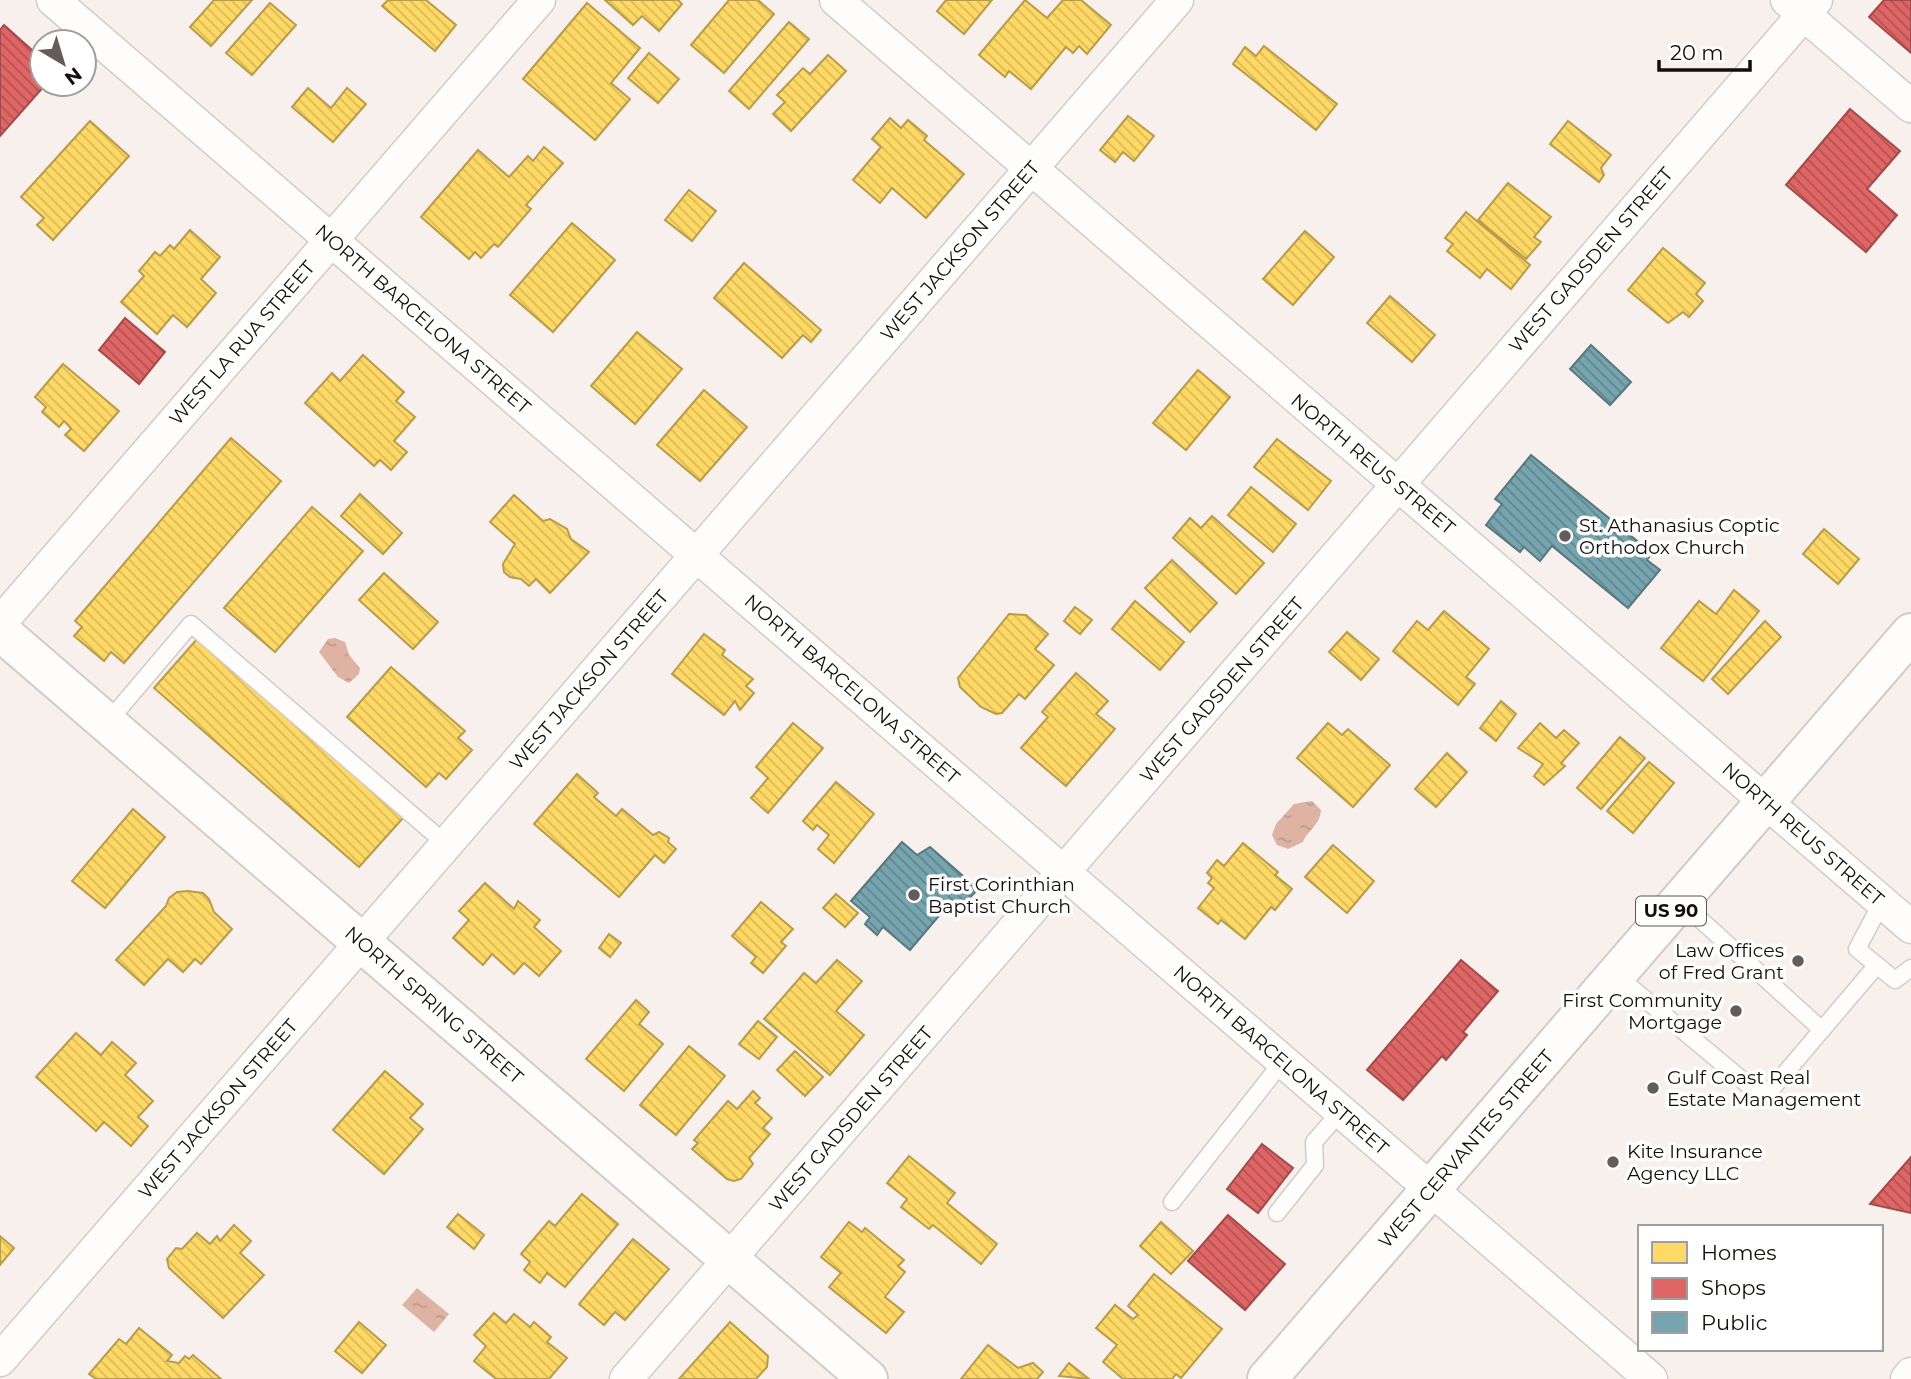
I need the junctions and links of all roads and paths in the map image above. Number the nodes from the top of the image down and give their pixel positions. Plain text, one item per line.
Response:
1 (53, 0) edge
2 (539, 0) edge
3 (836, 0) edge
4 (1177, 0) edge
5 (1802, 5) edge
6 (1911, 106) edge
7 (1032, 168) junction
8 (331, 240) junction
9 (1399, 485) junction
10 (697, 555) junction
11 (0, 623) edge
12 (0, 631) edge
13 (1911, 633) edge
14 (107, 723) junction
15 (1766, 801) junction
16 (446, 844) junction
17 (1064, 871) junction
18 (1681, 901) junction
19 (1882, 901) junction
20 (1911, 927) edge
21 (362, 942) junction
22 (1878, 965) junction
23 (1911, 968) edge
24 (1616, 975) junction
25 (1822, 1030) junction
26 (1283, 1061) junction
27 (1341, 1111) junction
28 (1431, 1189) junction
29 (1172, 1202) dead end
30 (1277, 1213) dead end
31 (730, 1259) junction
32 (0, 1360) edge
33 (1911, 1374) edge
34 (626, 1379) edge
35 (868, 1379) edge
36 (1267, 1379) edge
37 (1651, 1379) edge
38 (1907, 1379) edge

1 - 8 street, NORTH BARCELONA STREET
2 - 8 street, WEST LA RUA STREET
3 - 7 street, NORTH REUS STREET
4 - 7 street, WEST JACKSON STREET
5 - 6 street
5 - 9 street, WEST GADSDEN STREET
7 - 9 street, NORTH REUS STREET
7 - 10 street, WEST JACKSON STREET
8 - 10 street, NORTH BARCELONA STREET
8 - 11 street, WEST LA RUA STREET
9 - 15 street, NORTH REUS STREET
9 - 17 street, WEST GADSDEN STREET
10 - 16 street, WEST JACKSON STREET
10 - 17 street, NORTH BARCELONA STREET
12 - 14 street, NORTH SPRING STREET
13 - 15 street, WEST CERVANTES STREET / US 90
14 - 16 lane
14 - 21 street, NORTH SPRING STREET
15 - 18 street, WEST CERVANTES STREET / US 90
15 - 19 street, NORTH REUS STREET
16 - 21 street, WEST JACKSON STREET
17 - 26 street, NORTH BARCELONA STREET
17 - 31 street, WEST GADSDEN STREET
18 - 24 street, WEST CERVANTES STREET / US 90
18 - 25 lane
19 - 20 street, NORTH REUS STREET
19 - 22 lane
21 - 31 street, NORTH SPRING STREET
21 - 32 street, WEST JACKSON STREET
22 - 23 lane
22 - 25 lane
24 - 25 lane
24 - 28 street, WEST CERVANTES STREET / US 90
26 - 27 street, NORTH BARCELONA STREET
26 - 29 lane
27 - 28 street, NORTH BARCELONA STREET
27 - 30 lane
28 - 36 street, WEST CERVANTES STREET / US 90
28 - 37 street, NORTH BARCELONA STREET
31 - 34 street, WEST GADSDEN STREET
31 - 35 street, NORTH SPRING STREET
33 - 38 street

